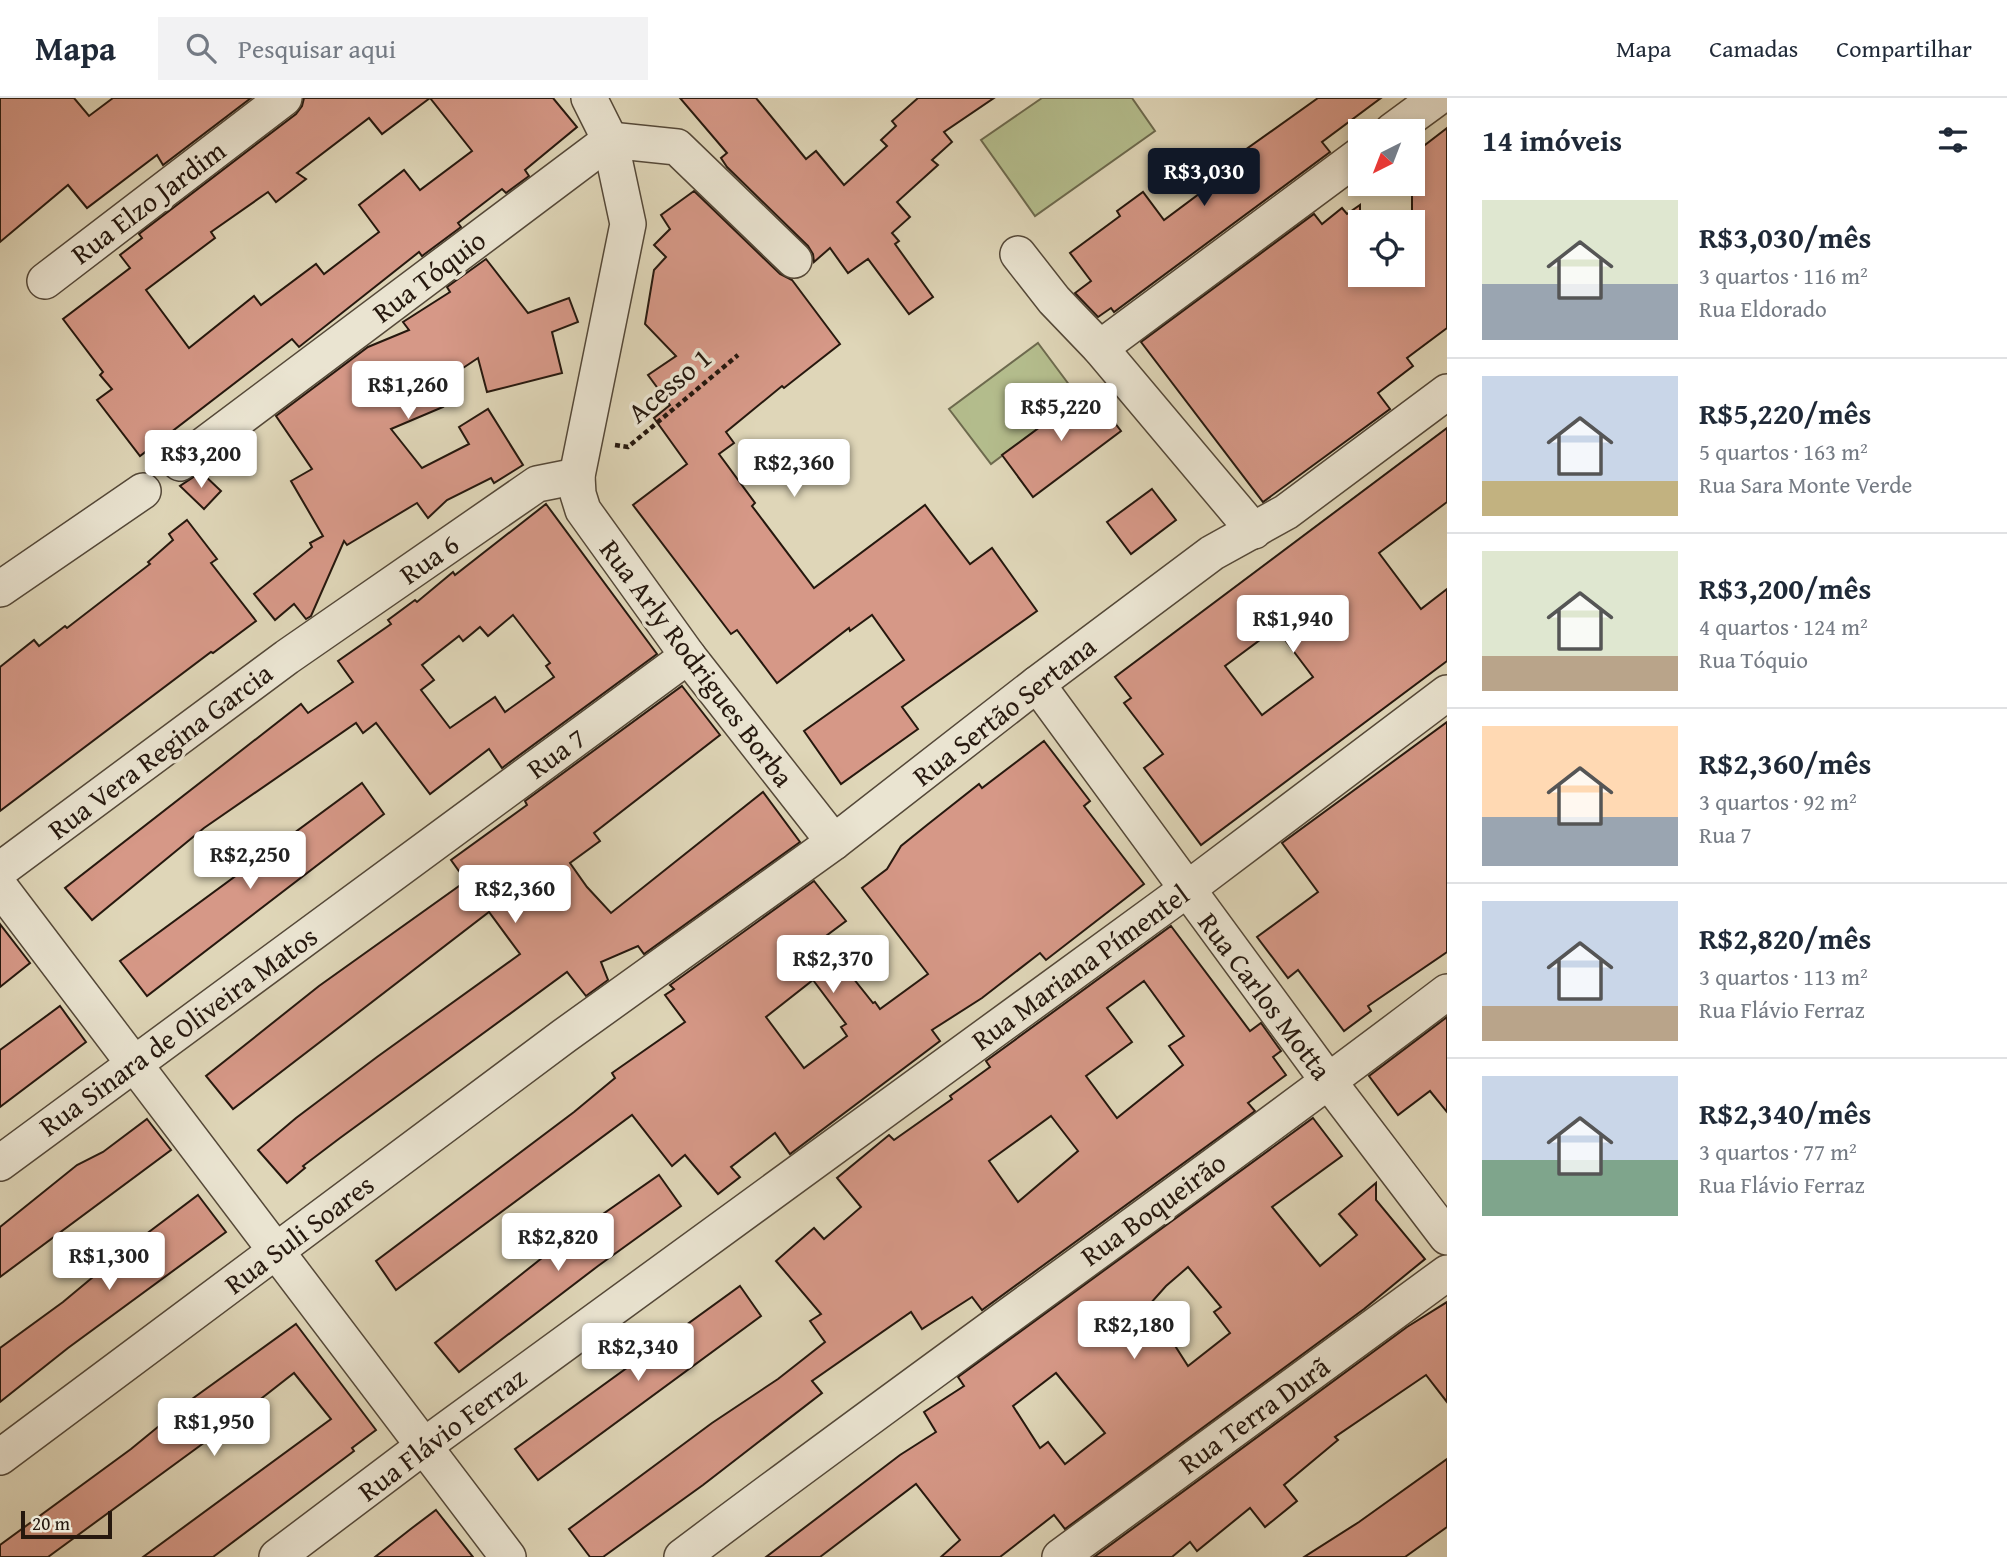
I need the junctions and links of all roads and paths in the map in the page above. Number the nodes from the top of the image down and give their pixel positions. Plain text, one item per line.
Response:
1 (284, 98) edge
2 (589, 98) edge
3 (1437, 98) edge
4 (1408, 119) edge
5 (610, 140) junction
6 (1348, 164) edge
7 (1018, 254) dead end
8 (794, 260) dead end
9 (45, 281) dead end
10 (1100, 348) junction
11 (738, 355) dead end
12 (1447, 392) edge
13 (585, 442) junction
14 (180, 463) dead end
15 (577, 476) junction
16 (143, 491) dead end
17 (1254, 531) junction
18 (0, 589) edge
19 (688, 656) junction
20 (287, 657) joint
21 (1037, 684) junction
22 (1447, 693) edge
23 (834, 842) junction
24 (424, 850) joint
25 (0, 870) edge
26 (0, 887) edge
27 (1186, 890) junction
28 (1447, 992) edge
29 (564, 1036) joint
30 (134, 1064) junction
31 (1329, 1082) junction
32 (0, 1163) edge
33 (710, 1237) joint
34 (1447, 1237) edge
35 (276, 1251) junction
36 (1447, 1273) edge
37 (424, 1446) junction
38 (0, 1457) edge
39 (277, 1557) edge
40 (508, 1557) edge
41 (682, 1557) edge
42 (1060, 1557) edge

1 - 9 street, Rua Elzo Jardim
2 - 5 street
3 - 4 street
5 - 8 street
5 - 13 street
5 - 14 street, Rua Tóquio
6 - 10 street
7 - 10 street
10 - 17 street
11 - 13 path, Acesso 1
12 - 17 street, Rua Sertão Sertana
13 - 15 street
15 - 19 street, Rua Arly Rodrigues Borba
15 - 20 street, Rua 6
16 - 18 street
17 - 21 street, Rua Sertão Sertana
19 - 23 street, Rua Arly Rodrigues Borba
19 - 24 street, Rua 7
20 - 25 street, Rua Vera Regina Garcia
21 - 23 street, Rua Sertão Sertana
21 - 27 street, Rua Carlos Motta
22 - 27 street, Rua Mariana Pímentel
23 - 29 street, Rua Sertão Sertana
24 - 30 street, Rua Sinara de Oliveira Matos
26 - 30 street
27 - 31 street, Rua Carlos Motta
27 - 33 street, Rua Mariana Pímentel
28 - 31 street, Rua Boqueirão
29 - 35 street, Rua Suli Soares
30 - 32 street, Rua Sinara de Oliveira Matos
30 - 35 street
31 - 34 street, Rua Carlos Motta
31 - 41 street, Rua Boqueirão
33 - 37 street, Rua Flávio Ferraz
35 - 37 street
35 - 38 street, Rua Suli Soares
36 - 42 street, Rua Terra Durã
37 - 39 street, Rua Flávio Ferraz
37 - 40 street

